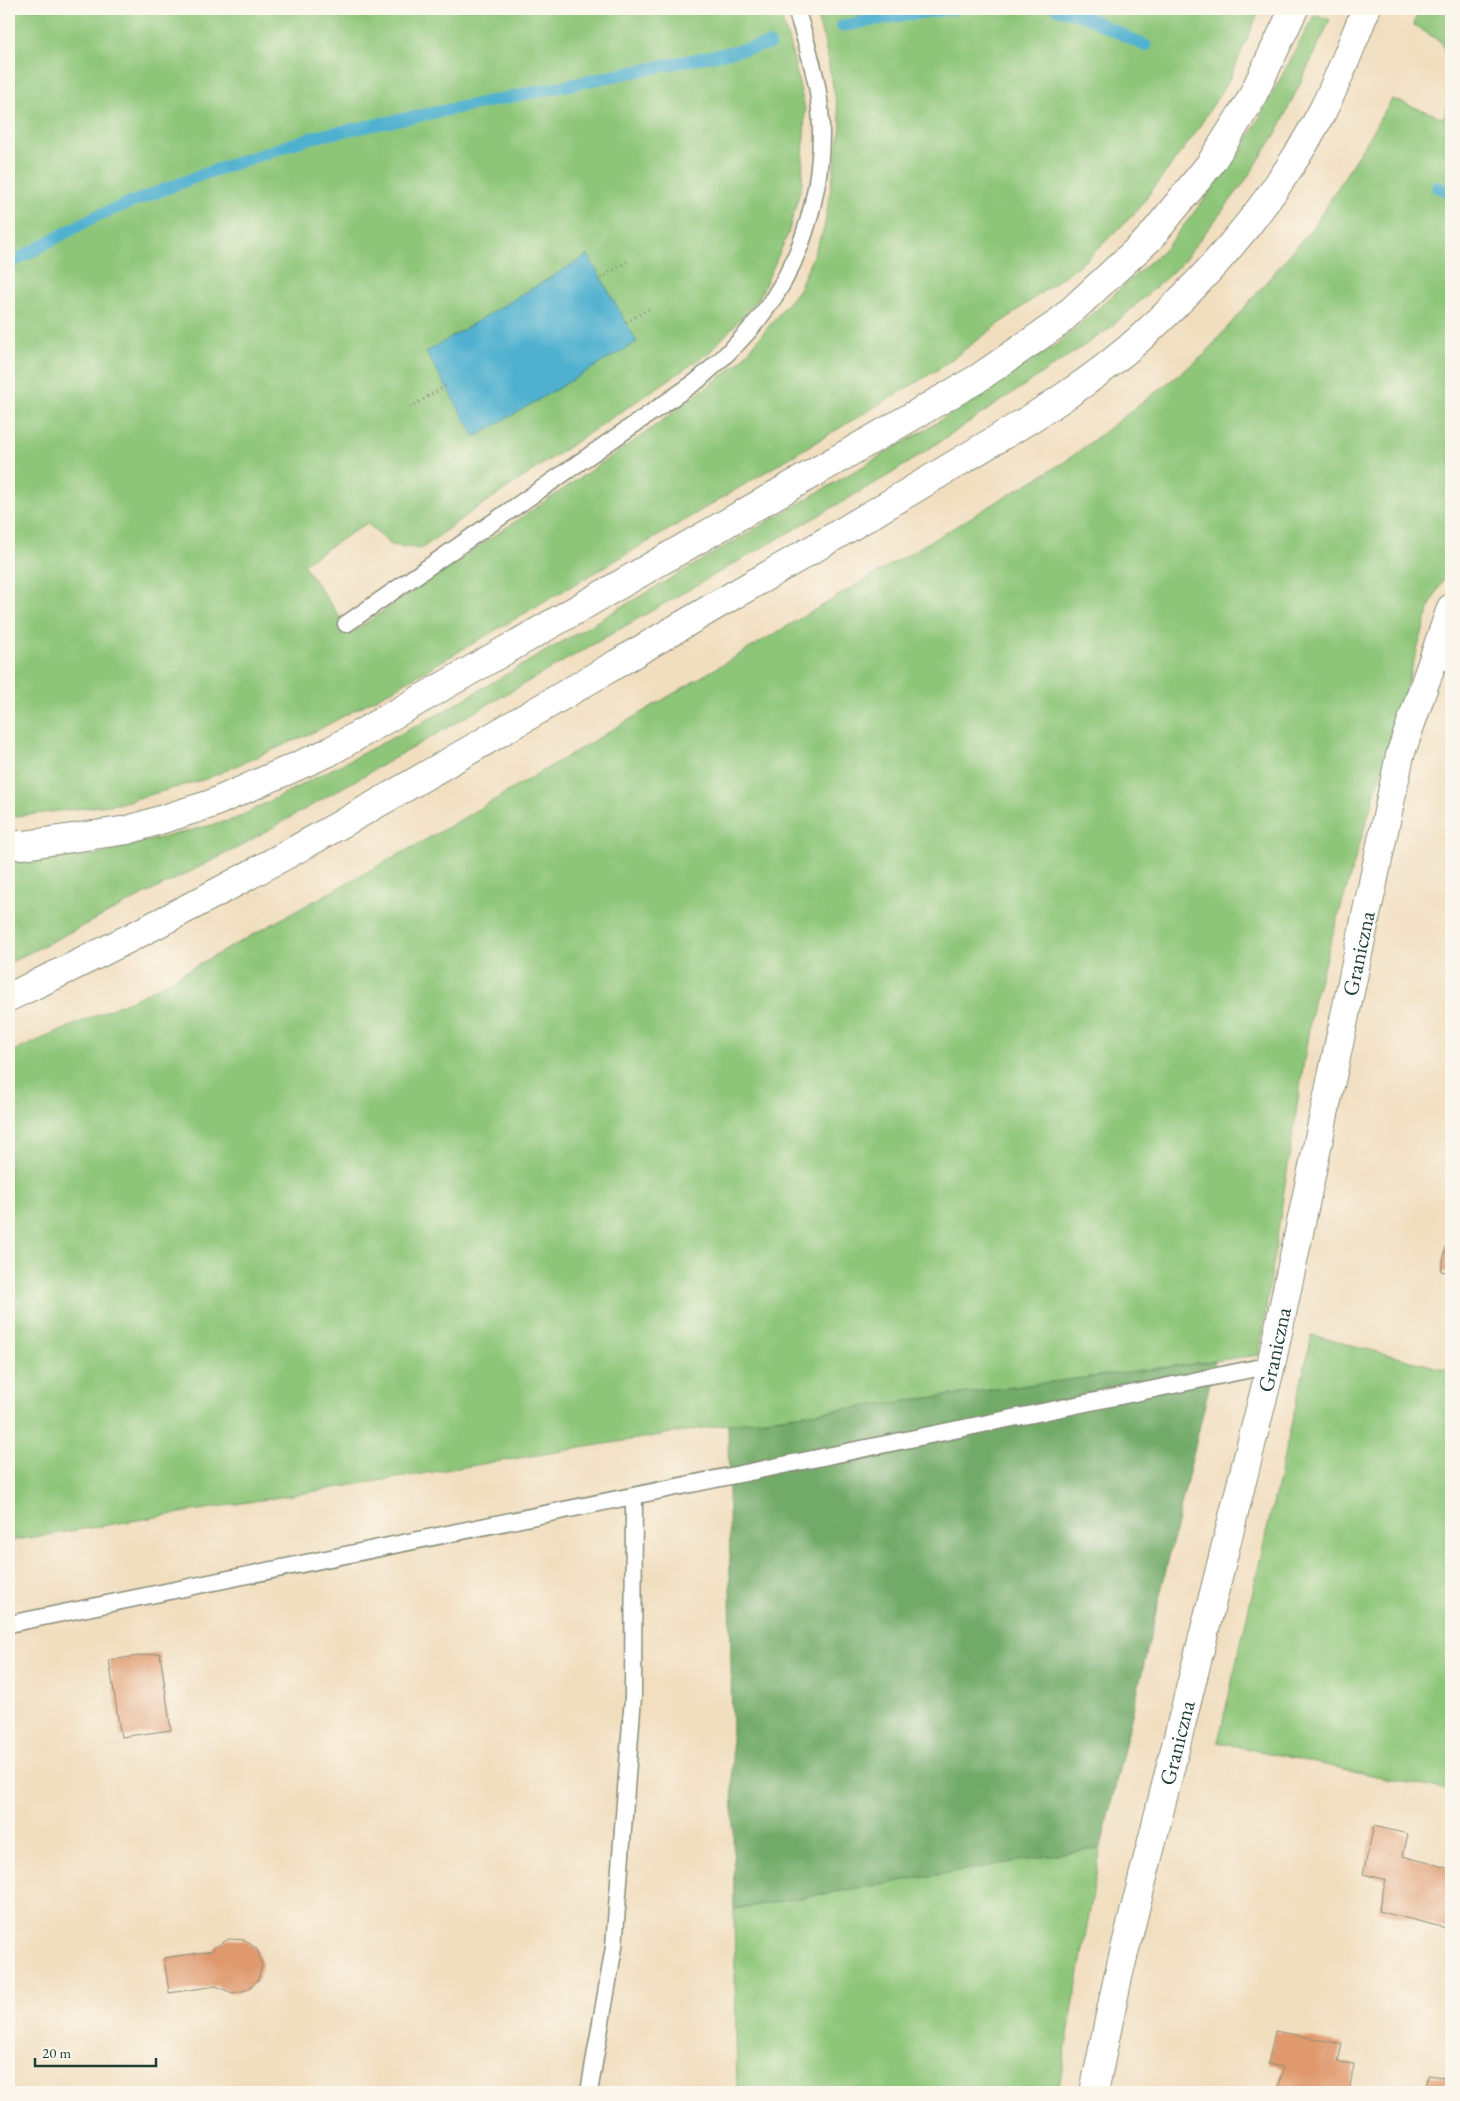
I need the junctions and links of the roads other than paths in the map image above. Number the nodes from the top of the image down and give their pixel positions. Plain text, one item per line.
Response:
1 (796, 9) edge
2 (1294, 9) edge
3 (1366, 9) edge
4 (1451, 608) edge
5 (346, 624) dead end
6 (1443, 660) edge
7 (9, 845) edge
8 (9, 998) edge
9 (1270, 1365) junction
10 (634, 1496) junction
11 (9, 1624) edge
12 (589, 2092) edge
13 (1094, 2092) edge

1 - 5 lane
2 - 7 main road
3 - 8 main road
4 - 6 main road, Graniczna
6 - 9 main road, Graniczna
9 - 10 lane
9 - 13 main road, Graniczna
10 - 11 lane
10 - 12 lane

